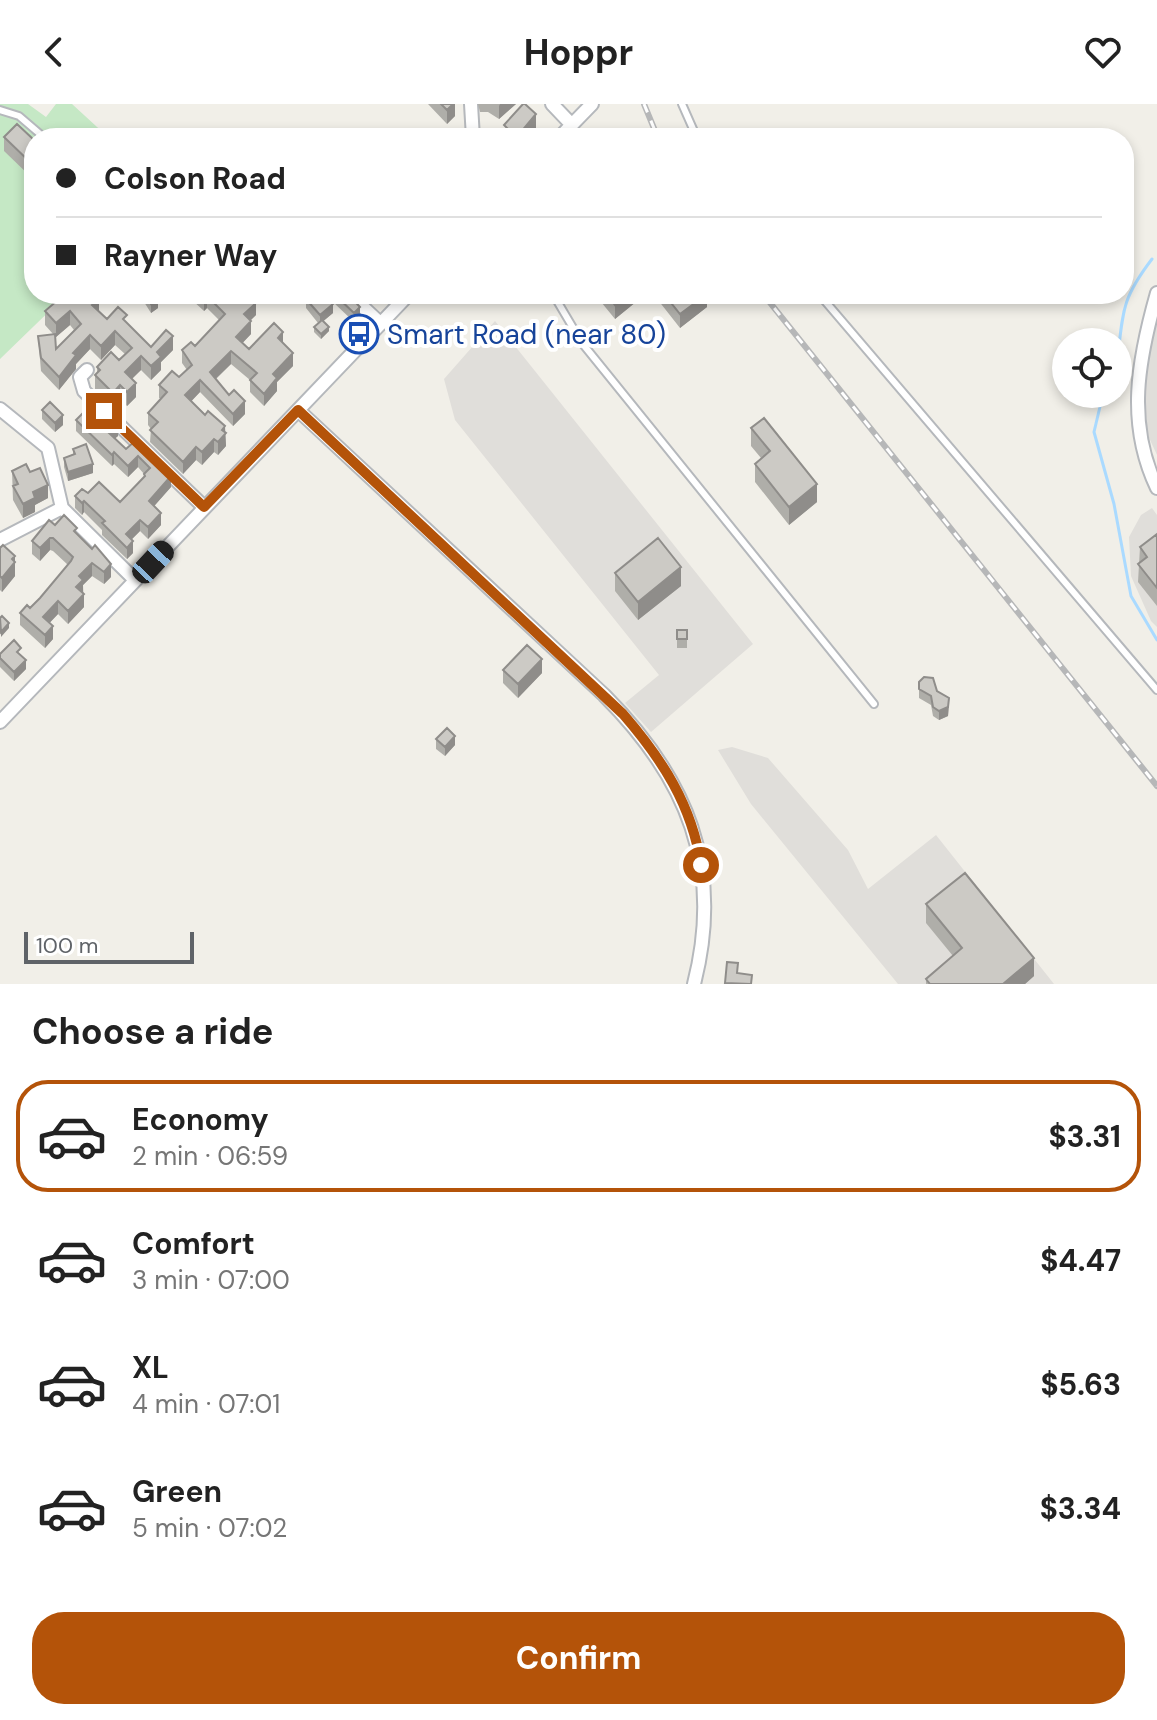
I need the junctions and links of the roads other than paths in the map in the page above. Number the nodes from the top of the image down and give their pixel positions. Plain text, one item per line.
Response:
1 (471, 104) edge
2 (552, 104) edge
3 (592, 104) edge
4 (682, 104) edge
5 (0, 110) edge
6 (572, 125) junction
7 (33, 128) edge
8 (472, 128) edge
9 (569, 128) edge
10 (693, 128) edge
11 (1157, 293) edge
12 (360, 304) edge
13 (400, 304) edge
14 (559, 304) edge
15 (828, 304) edge
16 (381, 324) junction
17 (87, 370) dead end
18 (0, 409) edge
19 (298, 410) junction
20 (1157, 488) edge
21 (204, 507) junction
22 (62, 508) junction
23 (0, 540) edge
24 (135, 580) junction
25 (1157, 690) edge
26 (874, 704) dead end
27 (0, 722) edge
28 (694, 984) edge

1 - 8 street
2 - 6 street
3 - 6 street
4 - 10 lane
5 - 7 lane
6 - 9 street
11 - 20 street
12 - 16 street
13 - 16 street
14 - 26 lane
15 - 25 lane
16 - 19 street
17 - 21 street
18 - 22 street
19 - 21 street
19 - 28 street
21 - 24 street
22 - 23 street
22 - 24 street
24 - 27 street

